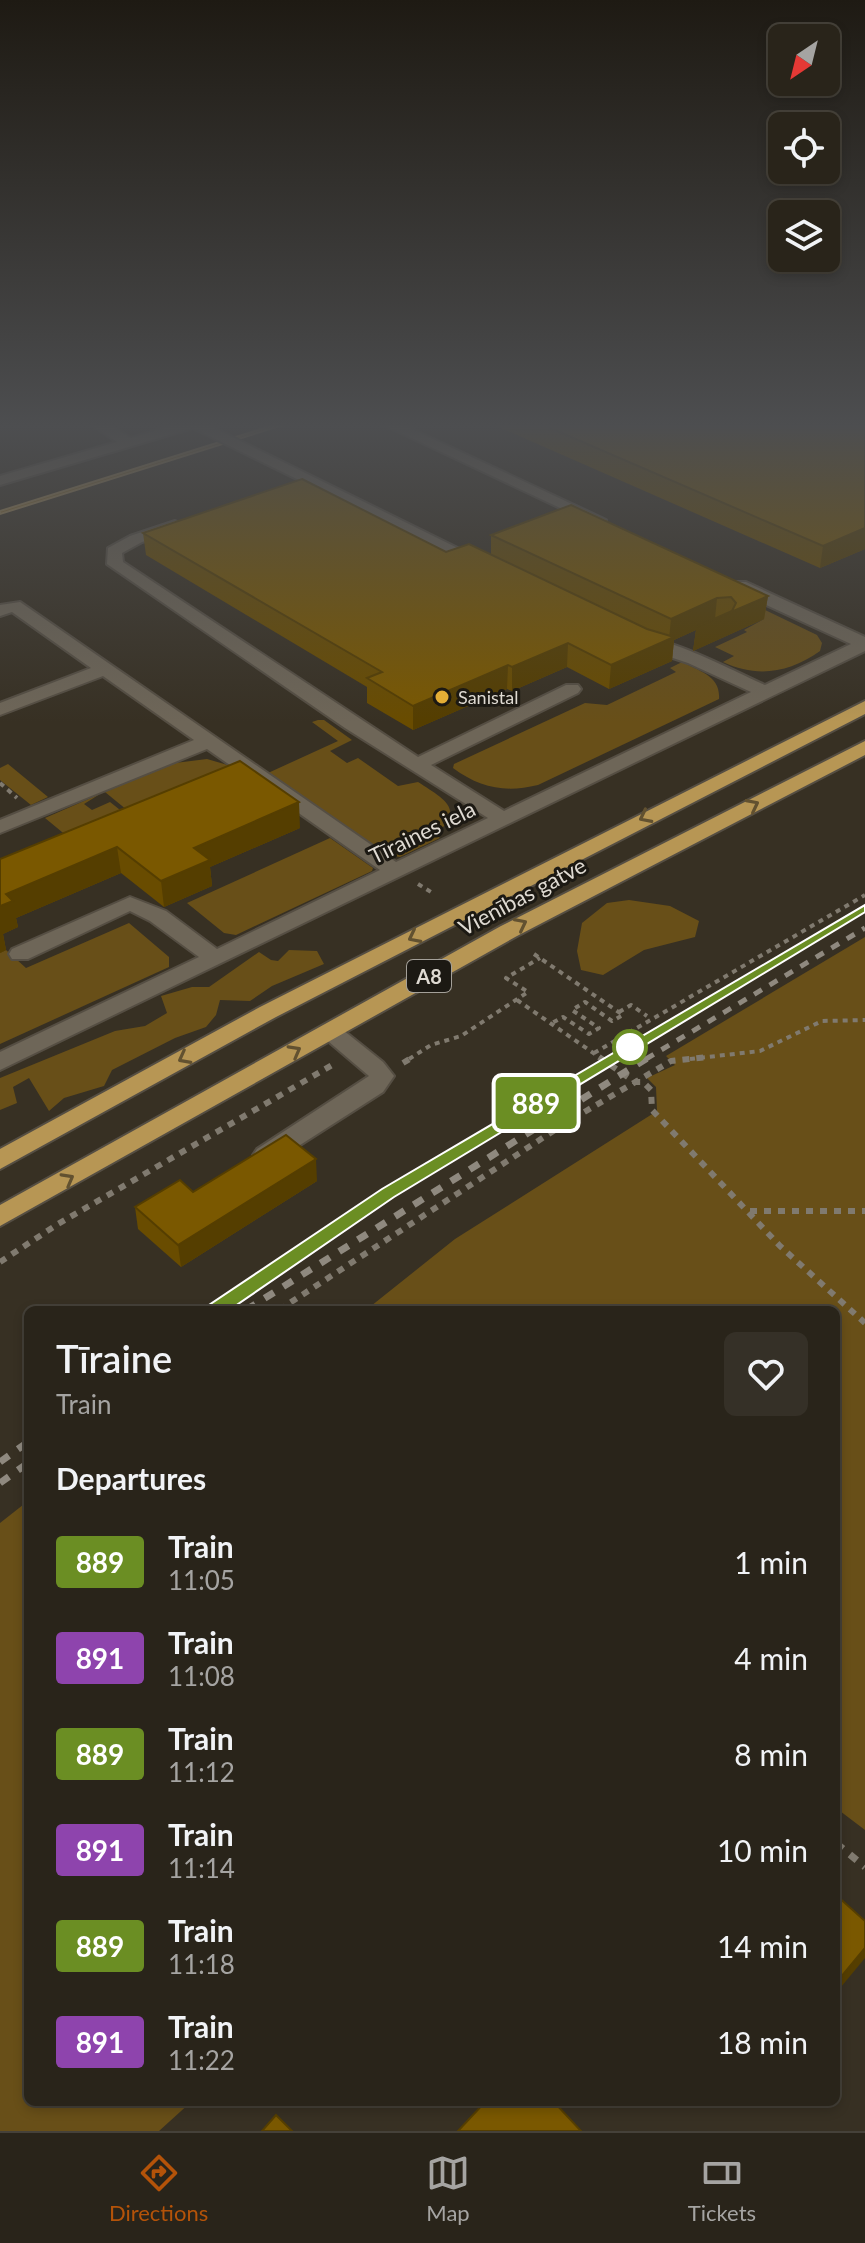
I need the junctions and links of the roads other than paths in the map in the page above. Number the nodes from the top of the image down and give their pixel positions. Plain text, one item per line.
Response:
1 (180, 523) edge
2 (399, 523) edge
3 (603, 523) edge
4 (615, 529) edge
5 (491, 568) edge
6 (728, 581) edge
7 (0, 611) edge
8 (625, 633) edge
9 (696, 640) edge
10 (865, 644) edge
11 (670, 652) junction
12 (105, 669) junction
13 (572, 689) dead end
14 (765, 692) junction
15 (865, 707) edge
16 (0, 709) edge
17 (209, 741) junction
18 (865, 747) edge
19 (419, 764) junction
20 (503, 819) junction
21 (0, 827) edge
22 (396, 872) junction
23 (20, 954) dead end
24 (215, 958) junction
25 (330, 1031) junction
26 (0, 1062) edge
27 (266, 1155) edge
28 (0, 1160) edge
29 (0, 1217) edge

1 - 19 street
2 - 5 street
3 - 4 street
6 - 10 street
7 - 12 street
8 - 11 street
9 - 11 street
10 - 14 street, Tīraines iela
11 - 14 street
12 - 16 street
12 - 17 street
13 - 19 street
14 - 20 street, Tīraines iela
15 -> 28 highway, Vienības gatve / A8
17 - 21 street
17 - 22 street
25 -> 18 highway, Vienības gatve / A8
19 - 20 street
20 - 22 street, Tīraines iela
22 - 24 street, Tīraines iela
23 - 24 street
24 - 26 street, Tīraines iela
25 - 27 street
29 -> 25 highway, Vienības gatve / A8

